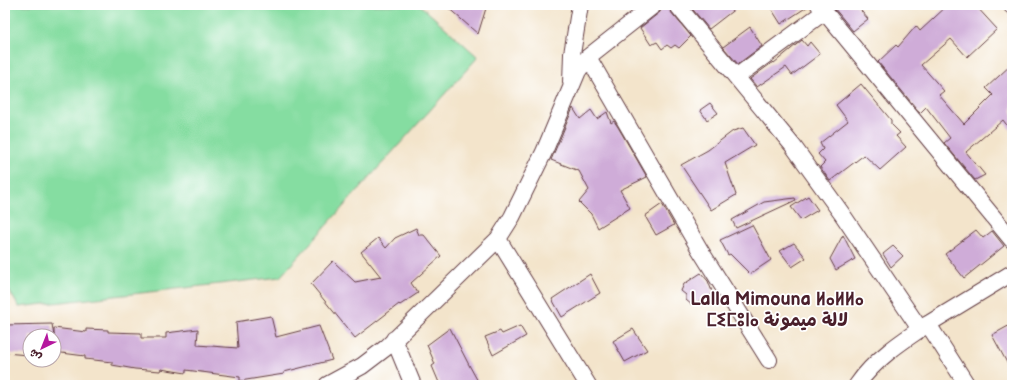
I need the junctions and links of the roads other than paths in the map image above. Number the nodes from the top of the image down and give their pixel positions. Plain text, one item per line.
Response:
1 (580, 5) edge
2 (654, 5) edge
3 (678, 5) edge
4 (821, 9) edge
5 (588, 57) junction
6 (736, 77) junction
7 (571, 88) junction
8 (498, 239) junction
9 (1012, 240) edge
10 (1012, 273) edge
11 (924, 327) junction
12 (394, 339) junction
13 (769, 360) dead end
14 (326, 385) edge
15 (413, 385) edge
16 (588, 385) edge
17 (857, 385) edge
18 (967, 385) edge

1 - 7 street
2 - 5 street
3 - 6 street
4 - 6 street
4 - 9 street
5 - 7 street
5 - 13 street
6 - 11 street
7 - 8 street
8 - 12 street
8 - 16 street
10 - 11 street
11 - 17 street
11 - 18 street
12 - 14 street
12 - 15 street

